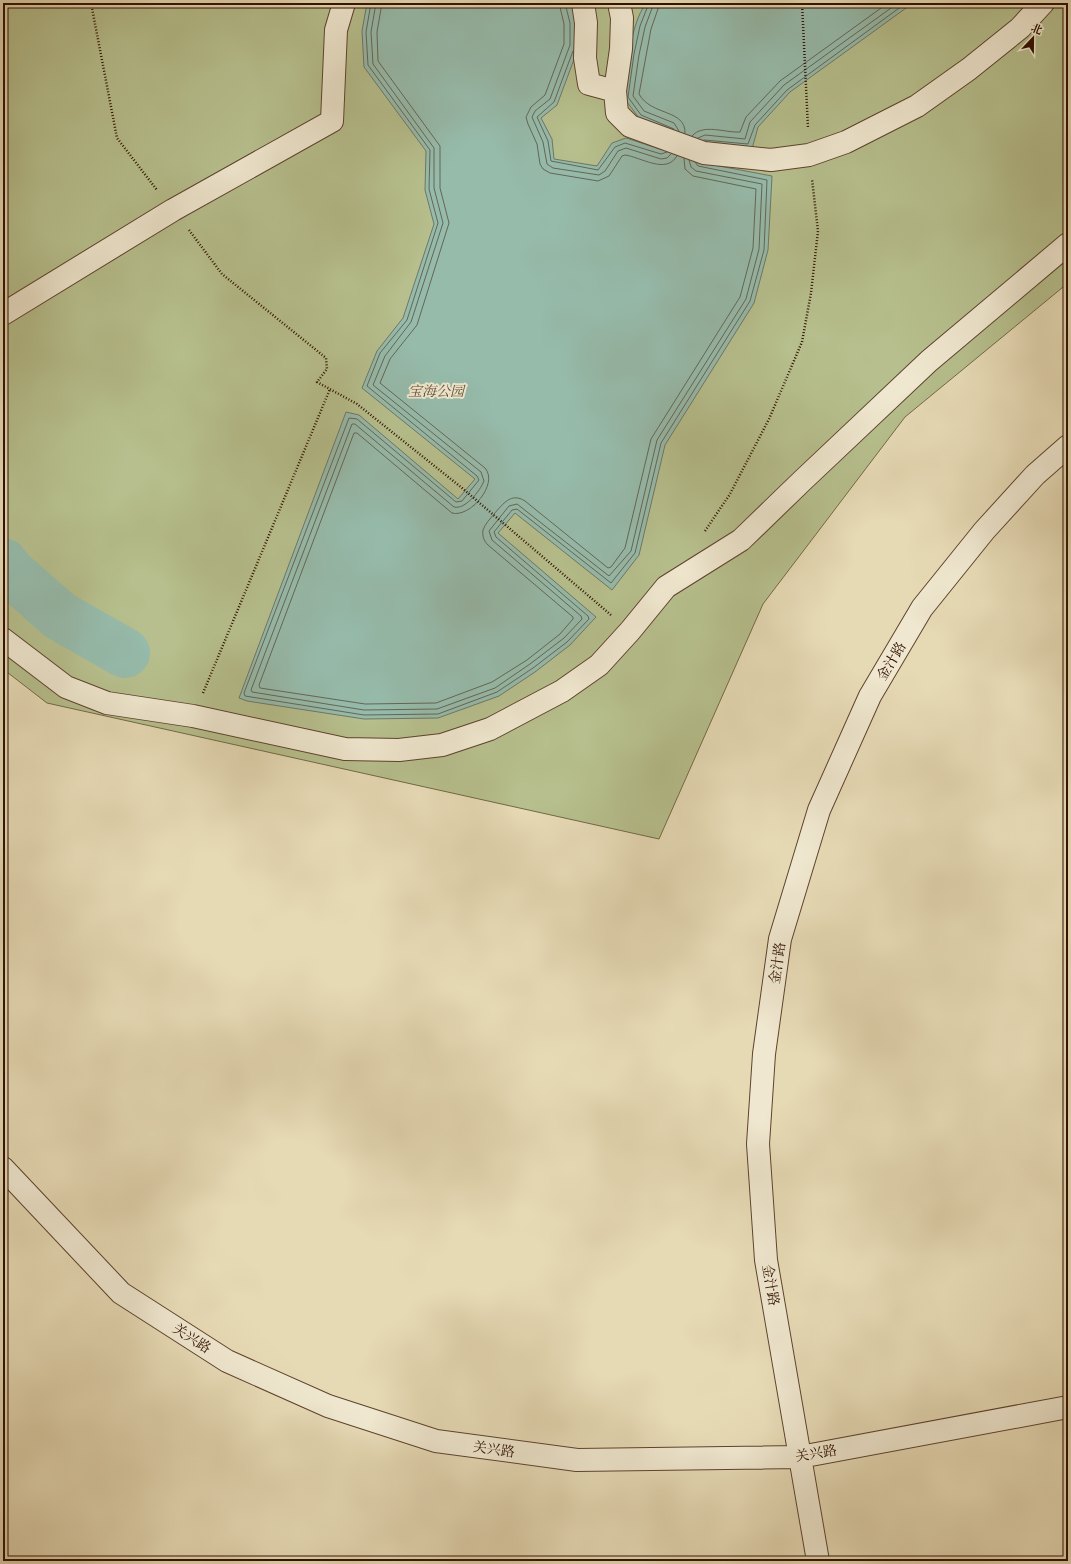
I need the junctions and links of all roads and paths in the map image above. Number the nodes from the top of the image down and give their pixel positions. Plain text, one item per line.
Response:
1 (91, 3) edge
2 (344, 3) edge
3 (583, 3) edge
4 (619, 3) edge
5 (802, 3) edge
6 (1044, 3) edge
7 (615, 91) junction
8 (809, 155) junction
9 (173, 210) junction
10 (1068, 244) edge
11 (3, 314) edge
12 (330, 389) junction
13 (1068, 446) edge
14 (704, 532) dead end
15 (630, 631) junction
16 (3, 639) edge
17 (194, 716) junction
18 (3, 1168) edge
19 (1068, 1407) edge
20 (800, 1457) junction
21 (818, 1561) edge

1 - 9 path
2 - 9 street
3 - 7 street
4 - 7 street
5 - 8 path
6 - 8 street
7 - 8 street
8 - 14 path
9 - 11 street
9 - 12 path
10 - 15 street
12 - 15 path
12 - 17 path
13 - 20 street, 金汁路
15 - 17 street
16 - 17 street
18 - 20 street, 关兴路
19 - 20 street, 关兴路
20 - 21 street, 金汁路

